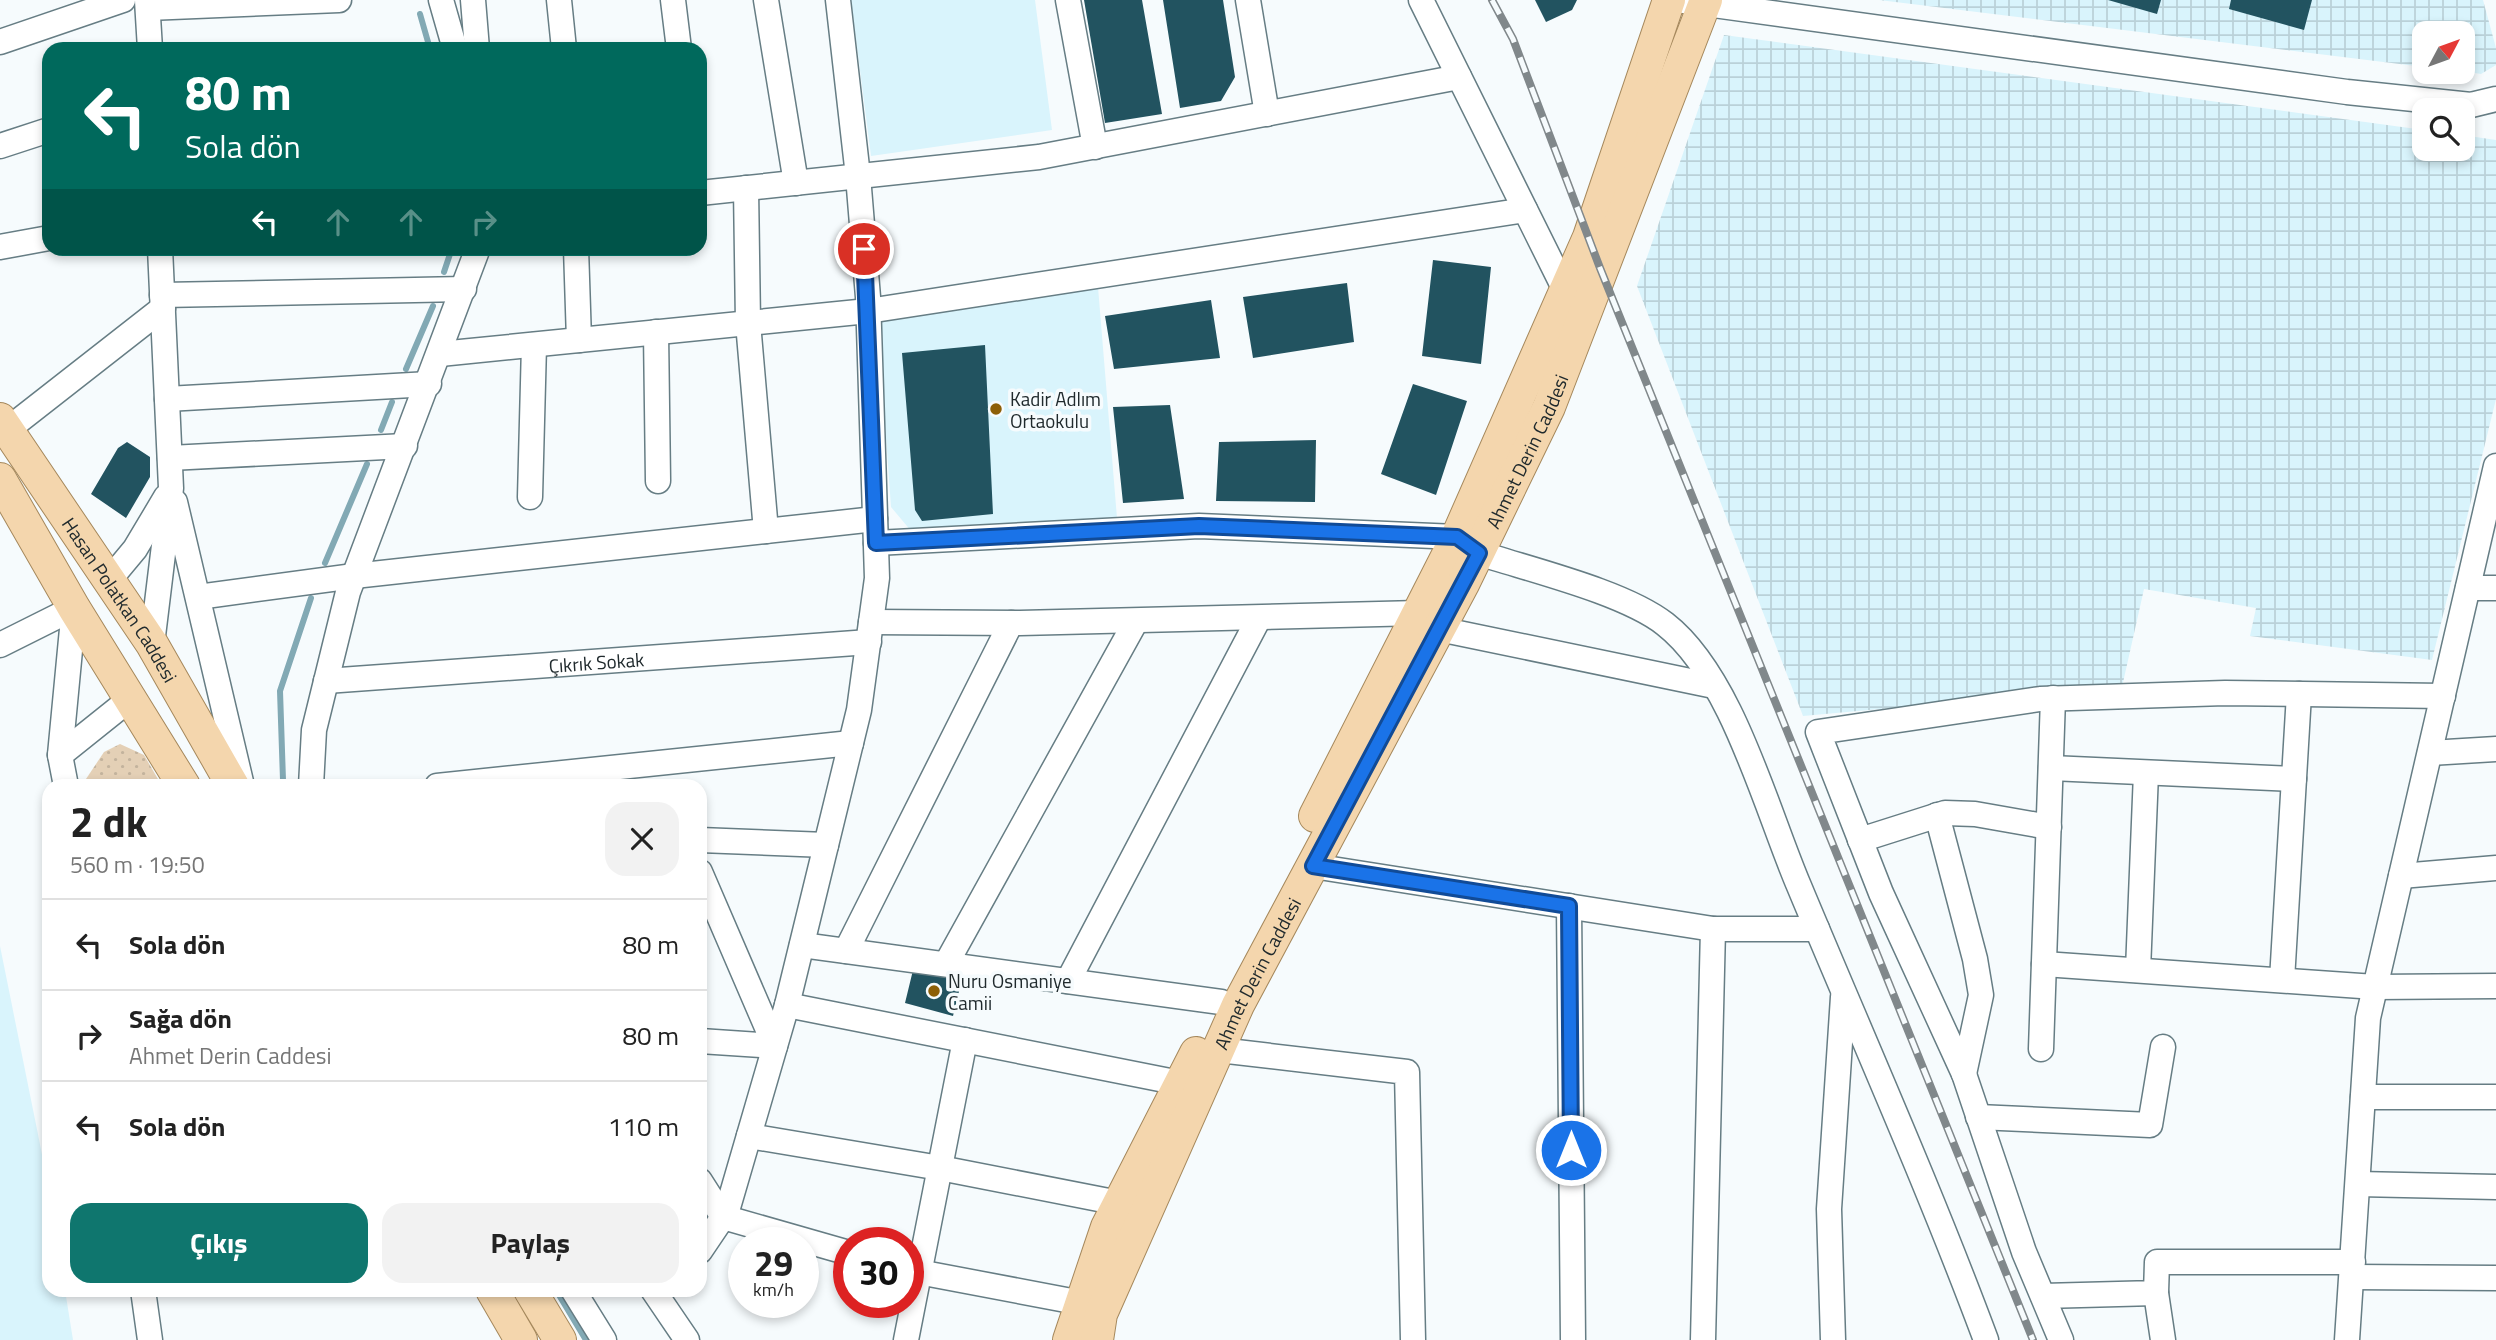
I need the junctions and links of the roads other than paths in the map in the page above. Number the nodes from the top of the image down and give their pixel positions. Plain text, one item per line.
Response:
1 (123, 0) edge
2 (339, 0) edge
3 (441, 0) edge
4 (473, 0) edge
5 (559, 0) edge
6 (673, 0) edge
7 (766, 0) edge
8 (838, 0) edge
9 (1068, 0) edge
10 (1248, 0) edge
11 (1421, 0) edge
12 (1669, 0) edge
13 (1696, 1) edge
14 (260, 2) edge
15 (148, 4) edge
16 (0, 42) edge
17 (150, 42) edge
18 (453, 42) edge
19 (476, 42) edge
20 (563, 42) edge
21 (678, 42) edge
22 (1459, 77) junction
23 (2496, 99) edge
24 (1267, 114) junction
25 (42, 132) edge
26 (0, 146) edge
27 (1095, 147) junction
28 (858, 176) junction
29 (796, 183) junction
30 (746, 188) junction
31 (707, 192) edge
32 (1525, 210) junction
33 (42, 239) edge
34 (0, 247) edge
35 (160, 256) edge
36 (475, 256) edge
37 (576, 256) edge
38 (464, 289) junction
39 (1565, 290) junction
40 (162, 302) junction
41 (868, 312) junction
42 (748, 324) junction
43 (656, 332) junction
44 (579, 340) junction
45 (534, 345) junction
46 (440, 354) junction
47 (429, 384) junction
48 (167, 399) junction
49 (3, 424) edge
50 (405, 446) junction
51 (170, 458) junction
52 (2496, 466) edge
53 (0, 479) edge
54 (658, 481) dead end
55 (171, 488) junction
56 (530, 496) dead end
57 (766, 531) junction
58 (876, 531) junction
59 (1468, 545) junction
60 (354, 576) junction
61 (110, 579) junction
62 (2468, 587) junction
63 (2496, 588) edge
64 (198, 597) junction
65 (74, 608) junction
66 (1259, 618) junction
67 (1136, 621) junction
68 (1429, 621) junction
69 (1011, 623) junction
70 (870, 632) junction
71 (152, 644) junction
72 (0, 645) edge
73 (326, 681) junction
74 (1714, 686) junction
75 (2299, 694) junction
76 (2443, 696) junction
77 (2053, 698) junction
78 (130, 699) junction
79 (851, 743) junction
80 (2496, 749) edge
81 (2430, 753) junction
82 (60, 755) junction
83 (2051, 768) junction
84 (2146, 772) junction
85 (658, 775) edge
86 (65, 779) edge
87 (180, 779) edge
88 (229, 779) edge
89 (240, 779) edge
90 (312, 779) edge
91 (577, 779) edge
92 (2294, 779) junction
93 (1937, 815) junction
94 (2049, 827) junction
95 (707, 840) edge
96 (1860, 840) junction
97 (826, 845) junction
98 (1313, 866) junction
99 (2496, 868) edge
100 (2401, 876) junction
101 (707, 888) edge
102 (1569, 906) junction
103 (1713, 929) junction
104 (1817, 929) junction
105 (802, 944) junction
106 (846, 951) junction
107 (946, 964) junction
108 (2044, 964) junction
109 (2138, 970) junction
110 (2282, 980) junction
111 (1068, 981) junction
112 (2496, 986) edge
113 (2375, 987) junction
114 (1844, 993) junction
115 (1221, 1002) junction
116 (787, 1005) junction
117 (965, 1040) junction
118 (707, 1041) edge
119 (775, 1046) junction
120 (2163, 1047) dead end
121 (2041, 1049) dead end
122 (1219, 1050) junction
123 (1964, 1074) junction
124 (1180, 1083) junction
125 (2363, 1097) junction
126 (2496, 1097) edge
127 (1978, 1117) junction
128 (749, 1136) junction
129 (940, 1168) junction
130 (2358, 1184) junction
131 (2496, 1187) edge
132 (707, 1192) edge
133 (1119, 1203) junction
134 (723, 1217) junction
135 (924, 1232) edge
136 (707, 1241) edge
137 (833, 1248) edge
138 (2352, 1270) junction
139 (924, 1274) edge
140 (2496, 1278) edge
141 (2156, 1293) junction
142 (2043, 1296) junction
143 (144, 1297) edge
144 (496, 1297) edge
145 (534, 1297) edge
146 (577, 1297) edge
147 (664, 1297) edge
148 (1082, 1303) junction
149 (909, 1318) edge
150 (519, 1339) edge
151 (150, 1340) edge
152 (560, 1340) edge
153 (604, 1340) edge
154 (687, 1340) edge
155 (906, 1340) edge
156 (1069, 1340) edge
157 (1097, 1340) edge
158 (1413, 1340) edge
159 (1573, 1340) edge
160 (1703, 1340) edge
161 (1833, 1340) edge
162 (1986, 1340) edge
163 (2062, 1340) edge
164 (2164, 1340) edge
165 (2347, 1340) edge

1 - 16 street
2 - 14 street
3 - 18 street
4 - 19 street
5 - 20 street
6 - 21 street
7 - 29 street
8 - 28 street
9 - 27 street
10 - 24 street
11 - 22 street
12 - 39 main road, Ahmet Derin Caddesi
13 - 23 street
13 - 59 main road, Ahmet Derin Caddesi
14 - 15 street
15 - 17 street
22 - 24 street
22 - 32 street
24 - 27 street
25 - 26 street
27 - 28 street
28 - 29 street
28 - 41 street
29 - 30 street
30 - 31 street
30 - 42 street
32 - 39 street
32 - 41 street
33 - 34 street
35 - 40 street
36 - 38 street
37 - 44 street
38 - 40 street
38 - 46 street
39 - 59 main road, Ahmet Derin Caddesi
40 - 48 street
40 - 49 street
41 - 42 street
41 - 58 street
42 - 43 street
42 - 57 street
43 - 44 street
43 - 54 street
44 - 45 street
45 - 46 street
45 - 56 street
46 - 47 street
47 - 48 street
47 - 50 street
48 - 51 street
49 - 61 main road, Hasan Polatkan Caddesi
50 - 51 street
50 - 60 street
51 - 55 street
52 - 62 street
53 - 65 main road, Hasan Polatkan Caddesi
55 - 61 street
55 - 64 street
55 - 71 street
57 - 58 street
57 - 60 street
58 - 59 street
58 - 70 street
59 - 68 main road, Ahmet Derin Caddesi
59 - 74 street
60 - 64 street
60 - 73 street
61 - 65 main road
61 - 71 main road, Hasan Polatkan Caddesi
62 - 63 street
62 - 76 street
64 - 89 street
65 - 72 street
65 - 78 main road, Hasan Polatkan Caddesi
65 - 82 street
66 - 67 street, Çıkrık Sokak
66 - 68 street, Çıkrık Sokak
66 - 111 street
67 - 69 street, Çıkrık Sokak
67 - 107 street
68 - 74 street, Çıkrık Sokak
68 - 98 main road, Ahmet Derin Caddesi
68 - 115 main road, Ahmet Derin Caddesi
69 - 70 street, Çıkrık Sokak
69 - 106 street
70 - 73 street, Çıkrık Sokak
70 - 79 street
71 - 78 main road
71 - 88 main road, Hasan Polatkan Caddesi
73 - 90 street
74 - 104 street
75 - 76 street
75 - 77 street
75 - 92 street
76 - 81 street
77 - 83 street
77 - 96 street
78 - 82 street
78 - 87 main road, Hasan Polatkan Caddesi
79 - 85 street
79 - 97 street
80 - 81 street
81 - 100 street
82 - 86 street
83 - 84 street
83 - 94 street
84 - 92 street
84 - 109 street
85 - 91 street
92 - 110 street
93 - 94 street
93 - 96 street
93 - 123 street
94 - 108 street
95 - 97 street
96 - 123 street
97 - 105 street
98 - 102 street
98 - 122 main road, Ahmet Derin Caddesi
99 - 100 street
100 - 113 street
101 - 119 street
102 - 103 street
102 - 159 street
103 - 104 street
103 - 160 street
104 - 114 street
105 - 106 street
105 - 116 street
106 - 107 street
107 - 111 street
108 - 109 street
108 - 121 street
109 - 110 street
110 - 113 street
111 - 115 street
112 - 113 street
113 - 125 street
114 - 161 street
114 - 162 street
115 - 124 main road, Ahmet Derin Caddesi
116 - 117 street
116 - 119 street
117 - 124 street
117 - 129 street
118 - 119 street
119 - 128 street
120 - 127 street
122 - 157 main road, Ahmet Derin Caddesi
122 - 158 street
123 - 127 street
124 - 133 main road, Ahmet Derin Caddesi
125 - 126 street
125 - 130 street
127 - 142 street
128 - 129 street
128 - 134 street
129 - 133 street
129 - 135 street
130 - 131 street
130 - 138 street
132 - 134 street
133 - 148 main road, Ahmet Derin Caddesi
134 - 136 street
134 - 137 street
138 - 140 street
138 - 141 street
138 - 165 street
139 - 148 street
141 - 142 street
141 - 164 street
142 - 163 street
143 - 151 street
144 - 150 main road
145 - 152 main road
146 - 153 street
147 - 154 street
148 - 156 main road, Ahmet Derin Caddesi
149 - 155 street

